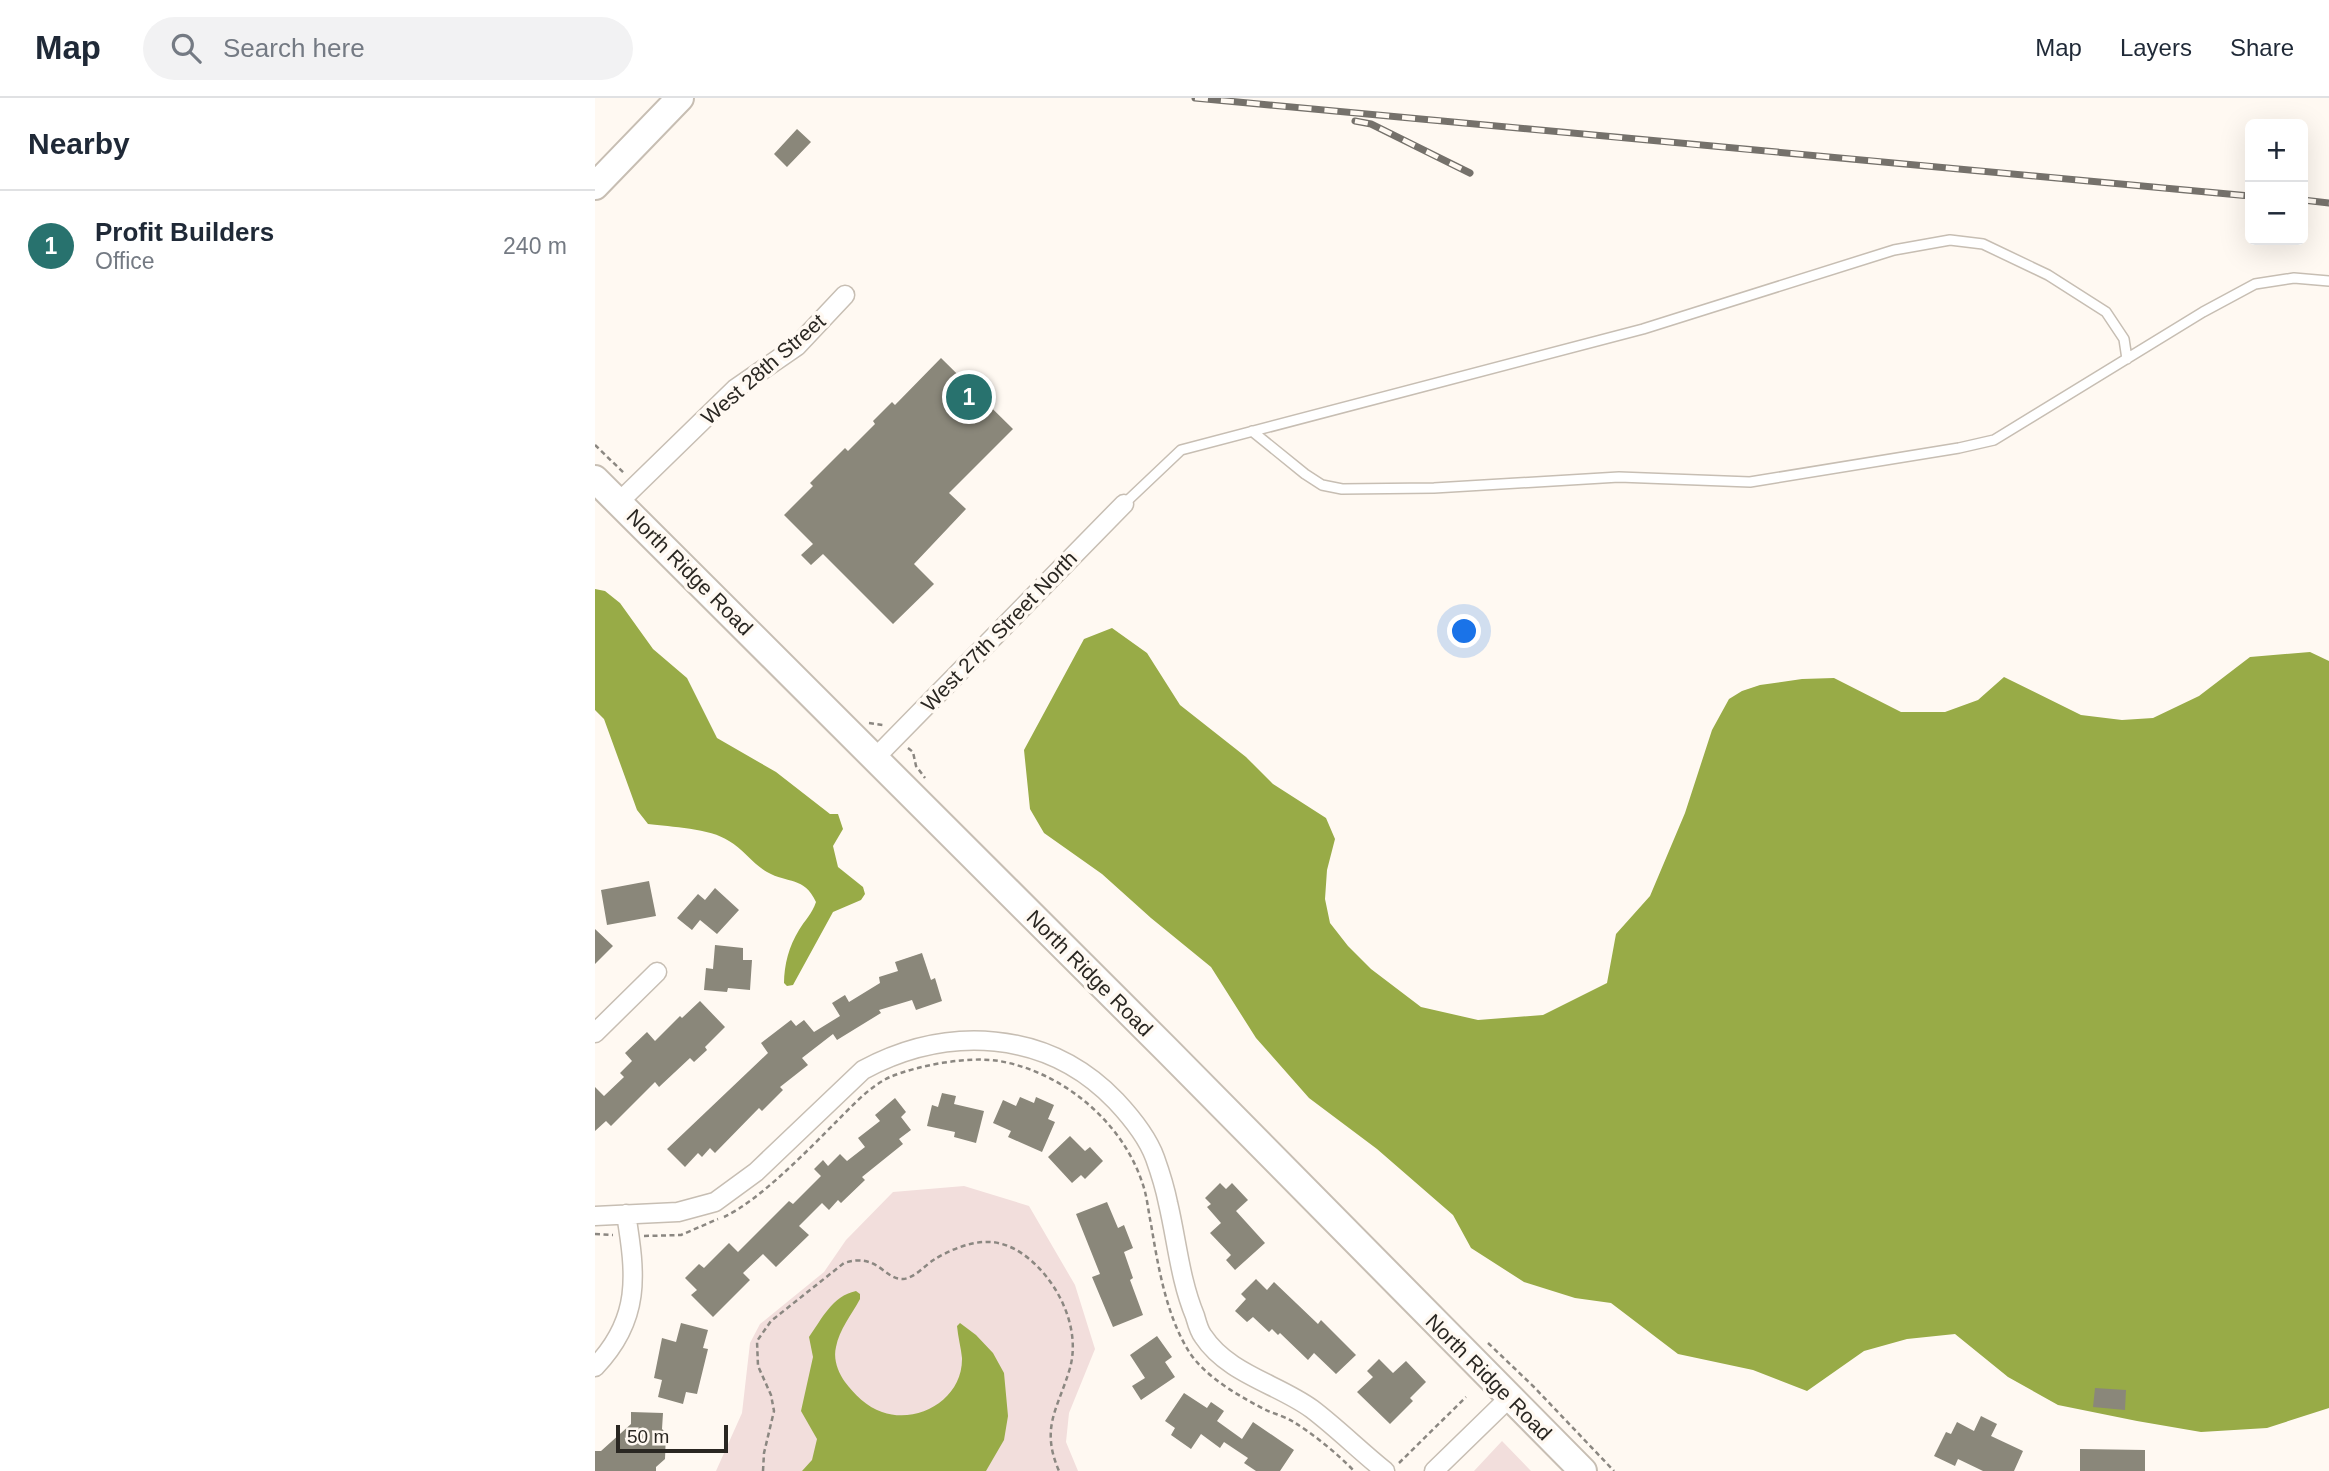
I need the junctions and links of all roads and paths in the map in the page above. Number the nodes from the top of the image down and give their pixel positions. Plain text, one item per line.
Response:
1 (680, 98) edge
2 (595, 186) edge
3 (2329, 281) edge
4 (845, 295) dead end
5 (2127, 359) junction
6 (1252, 431) junction
7 (595, 479) edge
8 (620, 501) junction
9 (1124, 504) joint
10 (875, 758) junction
11 (657, 972) dead end
12 (595, 1033) edge
13 (626, 1214) junction
14 (595, 1216) edge
15 (595, 1234) edge
16 (630, 1235) junction
17 (595, 1367) edge
18 (1466, 1397) dead end
19 (1509, 1398) junction
20 (763, 1471) edge
21 (1059, 1471) edge
22 (1354, 1471) edge
23 (1385, 1471) edge
24 (1392, 1471) edge
25 (1434, 1471) edge
26 (1583, 1471) edge

1 - 2 main road
3 - 5 lane
4 - 8 street, West 28th Street
5 - 6 lane
5 - 6 lane
6 - 9 lane
7 - 8 main road, North Ridge Road
8 - 10 main road, North Ridge Road
9 - 10 street, West 27th Street North
10 - 19 main road, North Ridge Road
11 - 12 street
13 - 14 street
13 - 16 street
13 - 23 street
15 - 16 path
16 - 17 street
16 - 22 path
18 - 24 path
19 - 25 street
19 - 26 main road, North Ridge Road
20 - 21 path

